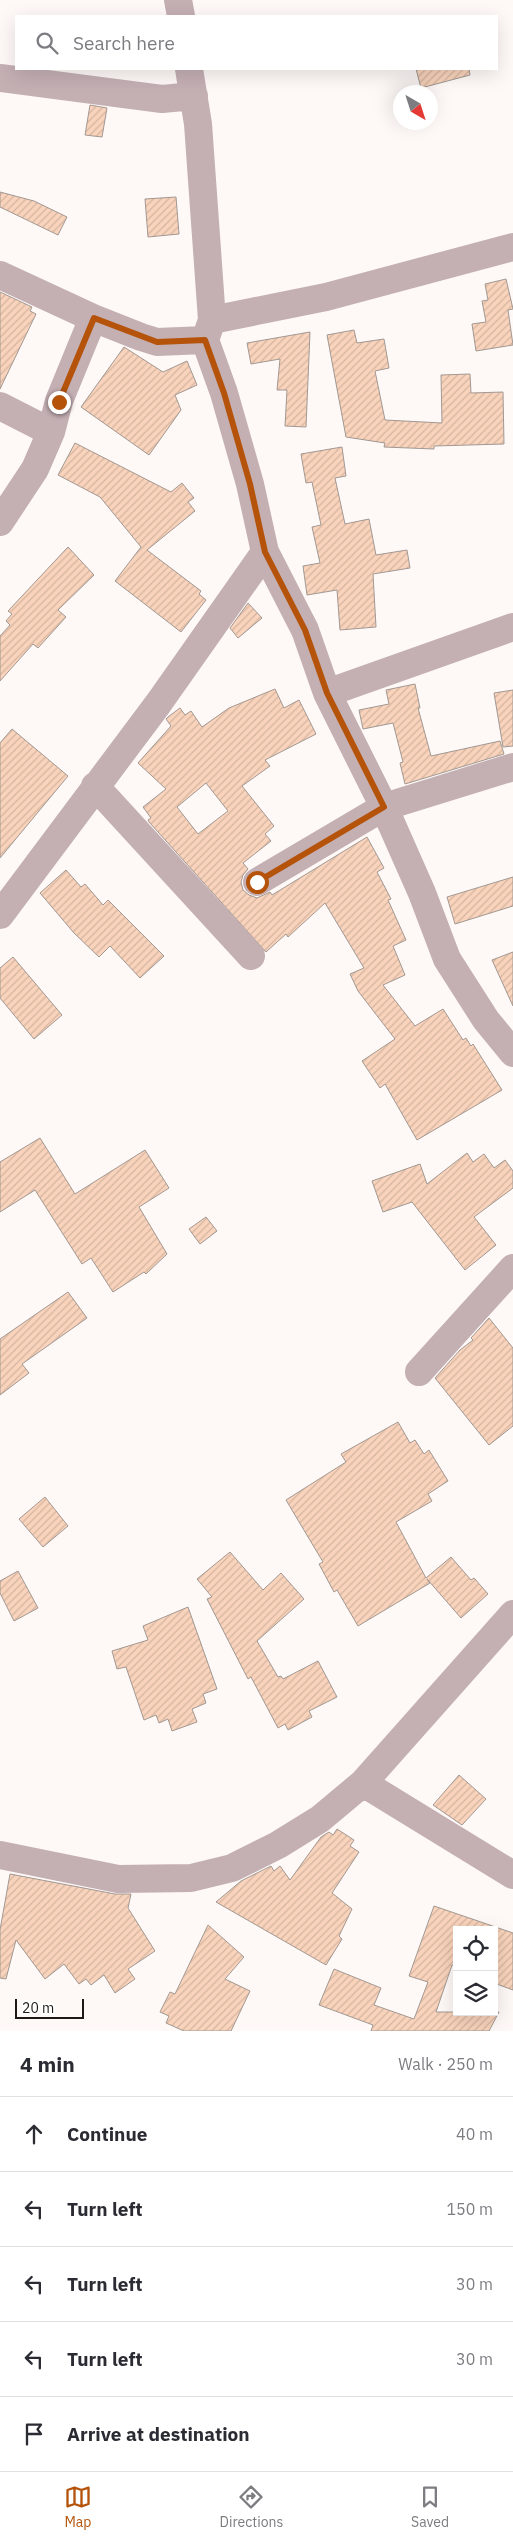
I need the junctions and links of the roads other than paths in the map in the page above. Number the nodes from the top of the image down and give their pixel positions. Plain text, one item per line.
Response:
1 (178, 0) edge
2 (181, 15) edge
3 (189, 70) edge
4 (0, 78) edge
5 (194, 96) junction
6 (509, 253) edge
7 (0, 275) edge
8 (94, 318) junction
9 (209, 330) junction
10 (0, 406) edge
11 (51, 432) junction
12 (0, 522) edge
13 (265, 552) junction
14 (513, 627) edge
15 (327, 693) junction
16 (513, 767) edge
17 (95, 786) junction
18 (384, 807) junction
19 (257, 882) dead end
20 (0, 915) edge
21 (251, 956) dead end
22 (513, 1053) edge
23 (513, 1268) edge
24 (419, 1372) dead end
25 (513, 1614) edge
26 (363, 1783) junction
27 (0, 1855) edge
28 (513, 1875) edge

1 - 2 street
3 - 5 street
4 - 5 street
5 - 9 street
6 - 9 street
7 - 8 street
8 - 9 street
8 - 11 street
9 - 13 street
10 - 11 street
11 - 12 street
13 - 15 street
13 - 17 street
14 - 15 street
15 - 18 street
16 - 18 street
17 - 20 street
17 - 21 street
18 - 19 street
18 - 22 street
23 - 24 street
25 - 26 street
26 - 27 street
26 - 28 street

